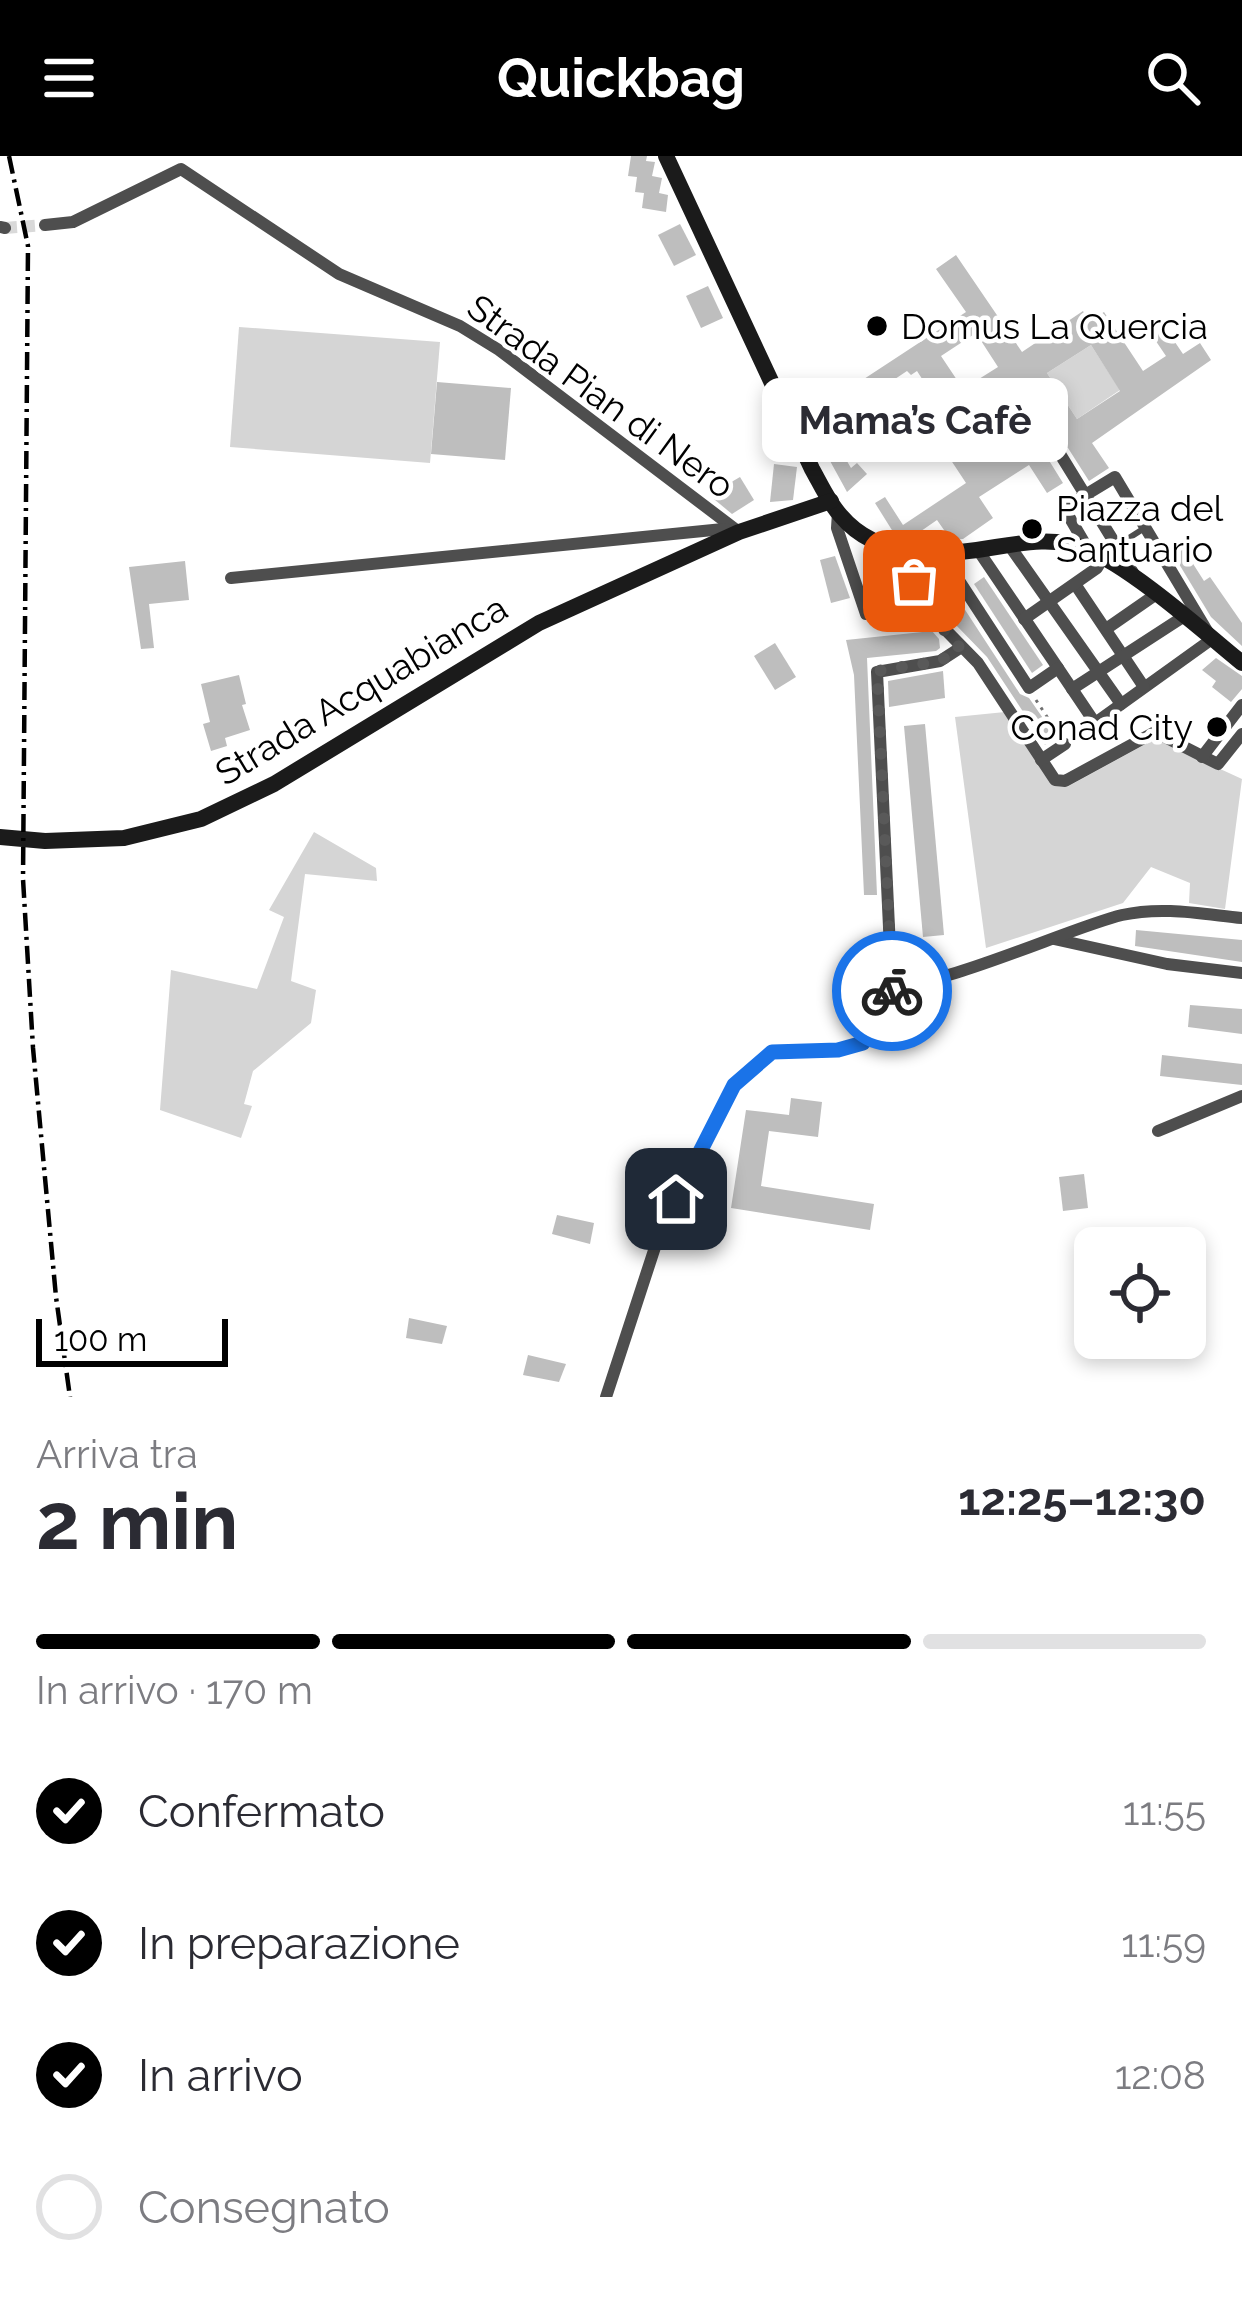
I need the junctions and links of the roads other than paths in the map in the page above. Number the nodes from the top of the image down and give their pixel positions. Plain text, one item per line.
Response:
1 (666, 156) edge
2 (45, 225) tunnel mouth
3 (1060, 454) dead end
4 (1086, 495) junction
5 (834, 507) junction
6 (1146, 527) junction
7 (740, 532) junction
8 (1009, 545) junction
9 (1118, 545) junction
10 (897, 547) junction
11 (978, 550) junction
12 (1095, 554) junction
13 (943, 556) junction
14 (230, 578) dead end
15 (1139, 583) junction
16 (1075, 584) junction
17 (1155, 595) junction
18 (1049, 602) junction
19 (931, 615) junction
20 (1185, 618) junction
21 (1024, 619) junction
22 (1106, 629) junction
23 (1213, 639) junction
24 (960, 648) junction
25 (1123, 655) junction
26 (1242, 662) edge
27 (1058, 668) junction
28 (1098, 671) junction
29 (1144, 687) junction
30 (1072, 689) junction
31 (1121, 704) junction
32 (1242, 705) edge
33 (1242, 734) edge
34 (1065, 744) road end
35 (1202, 758) junction
36 (1041, 760) junction
37 (0, 837) edge
38 (1242, 918) edge
39 (1053, 939) junction
40 (1242, 973) edge
41 (891, 983) junction
42 (1242, 1096) edge
43 (1158, 1131) dead end
44 (606, 1397) edge

1 - 5 street
2 - 7 street, Strada Pian di Nero
3 - 4 street
4 - 6 street
4 - 9 street
4 - 12 street
5 - 7 street, Strada Acquabianca
5 - 10 street
5 - 19 street
6 - 9 lane
6 - 23 street
7 - 14 street, Strada Acquabianca
7 - 37 street, Strada Acquabianca
8 - 11 street
8 - 12 street
8 - 18 street
9 - 15 street
10 - 13 street
10 - 19 street
11 - 13 street
11 - 21 street
12 - 15 street
12 - 16 street
13 - 27 street
15 - 17 street
16 - 18 street
16 - 22 street
17 - 20 street
17 - 22 street
18 - 21 street
18 - 28 street
19 - 24 street
20 - 23 street
20 - 25 street
21 - 27 street
22 - 25 street
23 - 26 street
23 - 29 street
24 - 36 street
24 - 41 street
25 - 28 street
25 - 29 street
27 - 30 street
28 - 30 street
28 - 31 street
29 - 31 street
30 - 31 street
32 - 35 street
33 - 35 street
34 - 36 street
35 - 36 street
38 - 39 street
39 - 40 street
39 - 41 street
41 - 44 street
42 - 43 street

